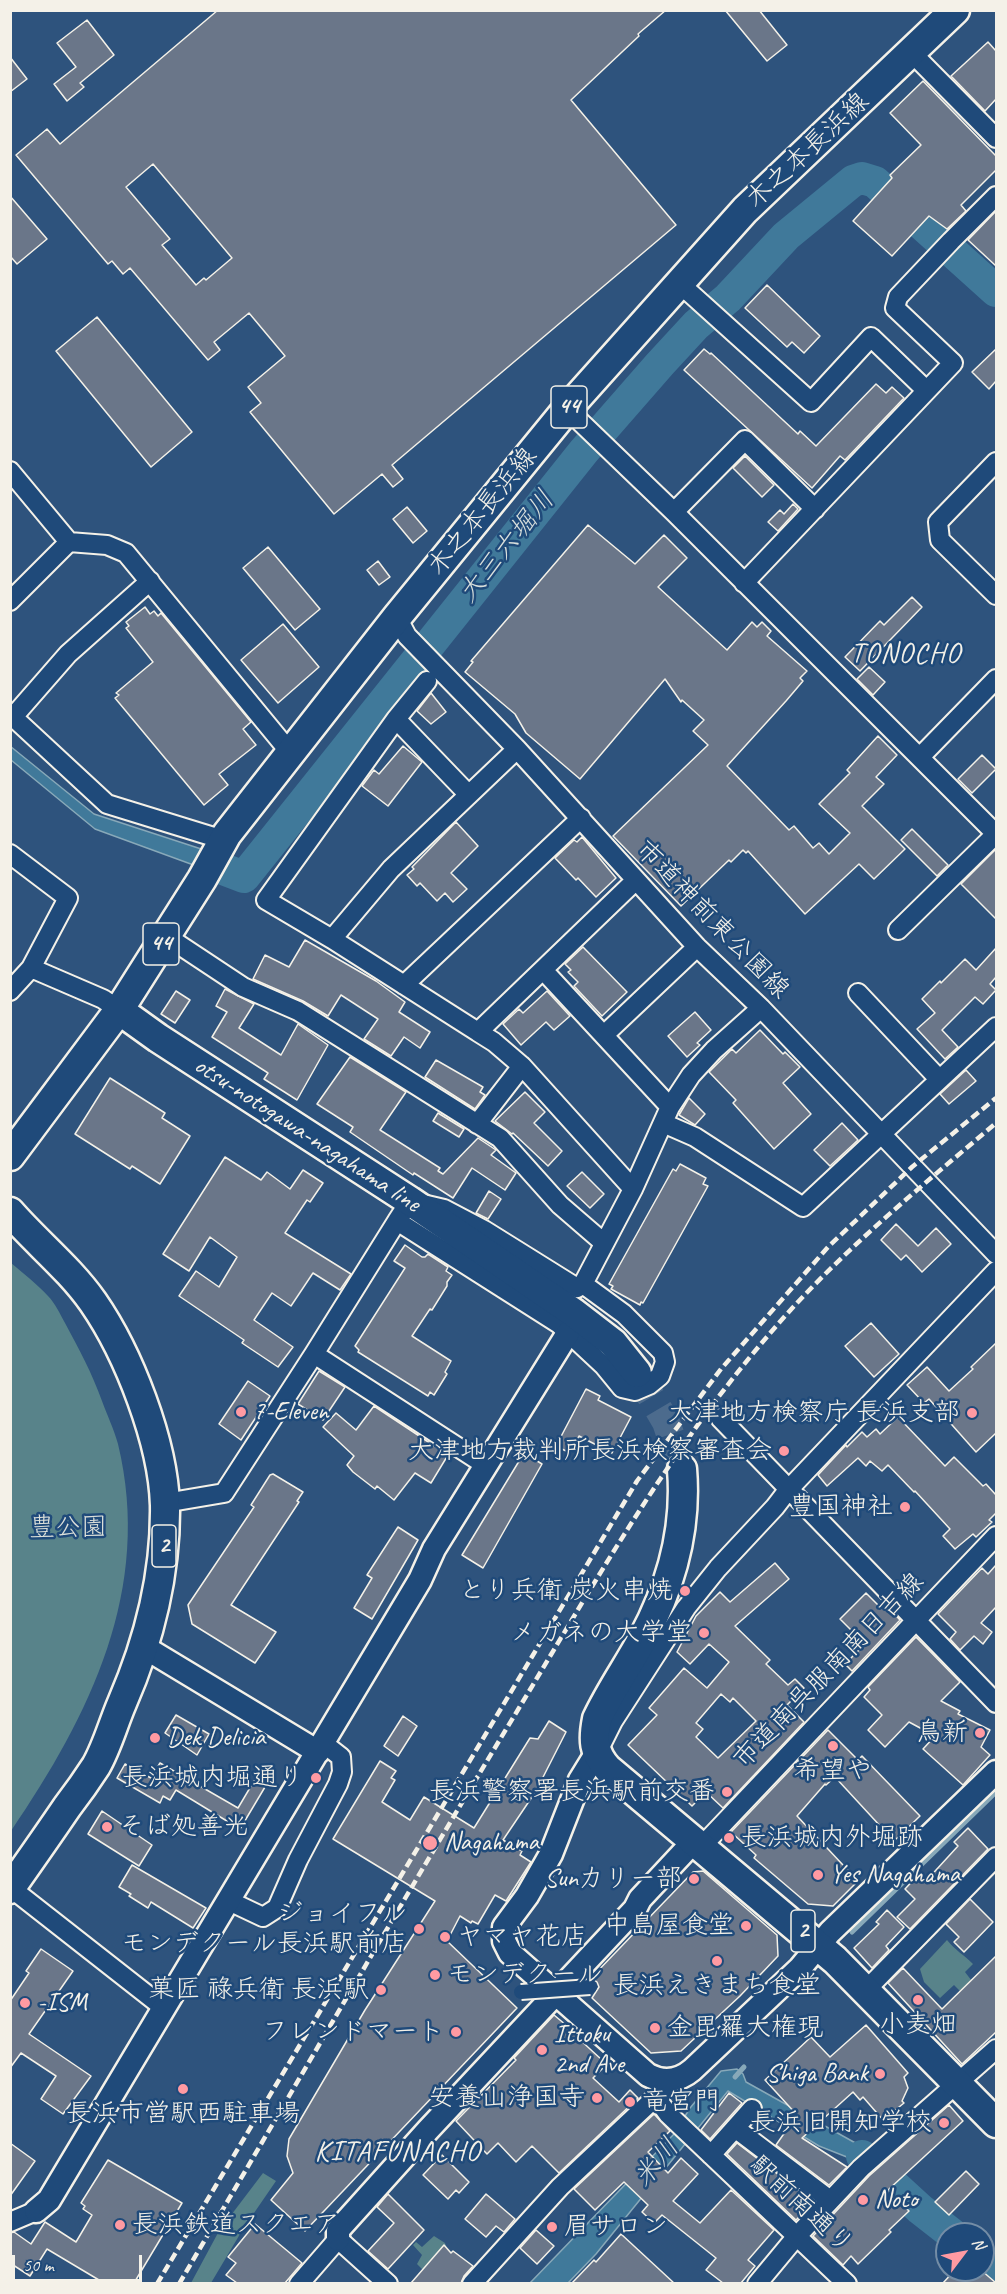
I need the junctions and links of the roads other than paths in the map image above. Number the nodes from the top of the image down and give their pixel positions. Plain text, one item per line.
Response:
1 (955, 10) edge
2 (912, 53) junction
3 (996, 138) edge
4 (996, 196) edge
5 (688, 292) junction
6 (926, 390) junction
7 (576, 418) junction
8 (996, 462) edge
9 (10, 471) edge
10 (815, 508) junction
11 (674, 512) junction
12 (69, 542) junction
13 (150, 581) junction
14 (744, 584) junction
15 (996, 595) edge
16 (12, 598) edge
17 (397, 617) junction
18 (427, 681) dead end
19 (994, 687) edge
20 (396, 719) junction
21 (294, 749) junction
22 (517, 749) junction
23 (920, 757) junction
24 (468, 794) junction
25 (581, 818) junction
26 (996, 834) edge
27 (225, 837) junction
28 (10, 854) edge
29 (636, 879) junction
30 (898, 930) dead end
31 (166, 936) junction
32 (332, 939) junction
33 (697, 947) junction
34 (31, 968) junction
35 (544, 971) junction
36 (404, 986) junction
37 (10, 991) edge
38 (858, 993) dead end
39 (761, 1008) junction
40 (119, 1010) junction
41 (996, 1027) edge
42 (478, 1032) junction
43 (604, 1035) junction
44 (522, 1066) junction
45 (939, 1079) junction
46 (666, 1115) junction
47 (477, 1124) junction
48 (881, 1134) junction
49 (10, 1156) edge
50 (633, 1189) junction
51 (404, 1211) junction
52 (10, 1212) edge
53 (604, 1243) junction
54 (996, 1254) edge
55 (996, 1271) edge
56 (583, 1284) junction
57 (568, 1333) junction
58 (314, 1354) junction
59 (637, 1373) tunnel mouth
60 (720, 1418) dead end
61 (487, 1466) junction
62 (682, 1469) tunnel mouth
63 (788, 1490) junction
64 (165, 1503) junction
65 (996, 1536) edge
66 (916, 1621) junction
67 (144, 1647) junction
68 (996, 1703) edge
69 (321, 1747) junction
70 (596, 1754) junction
71 (996, 1772) edge
72 (698, 1843) junction
73 (996, 1857) edge
74 (11, 1889) edge
75 (227, 1900) junction
76 (819, 1946) junction
77 (590, 1988) dead end
78 (867, 1989) junction
79 (521, 1992) dead end
80 (555, 1994) junction
81 (164, 2008) junction
82 (996, 2049) edge
83 (661, 2082) junction
84 (957, 2084) junction
85 (752, 2109) dead end
86 (996, 2123) edge
87 (735, 2128) junction
88 (711, 2155) junction
89 (830, 2200) junction
90 (36, 2211) joint
91 (10, 2222) edge
92 (796, 2237) junction
93 (338, 2239) junction
94 (299, 2283) edge
95 (388, 2283) edge
96 (472, 2283) edge
97 (757, 2283) edge
98 (847, 2283) edge

1 - 2 main road, 木之本長浜線 / 44
2 - 3 street
2 - 5 main road, 木之本長浜線 / 44
4 - 6 street
5 - 6 street
5 - 7 main road, 木之本長浜線 / 44
6 - 10 street
7 - 11 street
7 - 17 main road, 木之本長浜線 / 44
8 - 15 street
9 - 12 street
10 - 11 street
10 - 14 street
11 - 14 street
12 - 13 street
12 - 16 street
13 - 21 street
13 - 27 street
14 - 23 street
17 - 21 main road, 木之本長浜線 / 44
17 - 22 street, 市道神前東公園線
18 - 20 street
19 - 23 street
20 - 24 street
20 - 32 street
21 - 27 main road, 木之本長浜線 / 44
22 - 24 street
22 - 25 street, 市道神前東公園線
23 - 26 street
24 - 32 street
25 - 29 street, 市道神前東公園線
25 - 36 street
26 - 30 street
27 - 31 main road, 木之本長浜線 / 44
28 - 34 street
29 - 33 street, 市道神前東公園線
29 - 35 street
31 - 40 main road, 木之本長浜線 / 44
31 - 47 street
32 - 36 street
33 - 39 street, 市道神前東公園線
33 - 43 street
34 - 37 street
34 - 40 street
35 - 42 street
35 - 43 street
36 - 42 street
38 - 45 street
39 - 46 street
39 - 48 street, 市道神前東公園線
40 - 49 main road
40 - 51 main road, otsu-notogawa-nagahama line
41 - 45 street
42 - 44 street
43 - 46 street
44 - 47 street
44 - 50 street
45 - 48 street
46 - 48 street
46 - 50 street
47 - 53 street
48 - 54 street, 市道神前東公園線
50 - 53 street
51 - 56 street
51 - 57 street
51 - 58 street
51 - 59 main road, otsu-notogawa-nagahama line
52 - 64 main road, 2
53 - 56 street
55 - 63 street
56 - 57 street
57 - 61 street
58 - 61 street
58 - 64 street
60 - 63 street
61 - 69 street
62 - 70 main road
63 - 66 street
63 - 70 street
64 - 67 main road, 2
65 - 66 street, 市道南呉服南南日吉線
66 - 68 street
66 - 72 street, 市道南呉服南南日吉線
67 - 69 street
67 - 74 main road, 2
69 - 75 street
69 - 75 street
70 - 72 main road, 2
70 - 80 street
71 - 76 street
72 - 76 main road, 2
72 - 80 street, 市道南呉服南南日吉線
73 - 78 street
74 - 81 street
75 - 81 street
76 - 78 main road, 2
76 - 83 street
77 - 79 street, bridge
78 - 84 main road, 2
80 - 83 street
80 - 93 street, 市道南呉服南南日吉線
81 - 90 street
82 - 84 street
83 - 88 street, 駅前南通り
83 - 96 street
84 - 86 main road, 2
84 - 89 street
85 - 87 street
87 - 88 street
87 - 89 street
88 - 92 street, 駅前南通り
89 - 92 street
90 - 91 street
92 - 97 street
92 - 98 street, 駅前南通り
93 - 94 street, 市道南呉服南南日吉線
93 - 95 street

